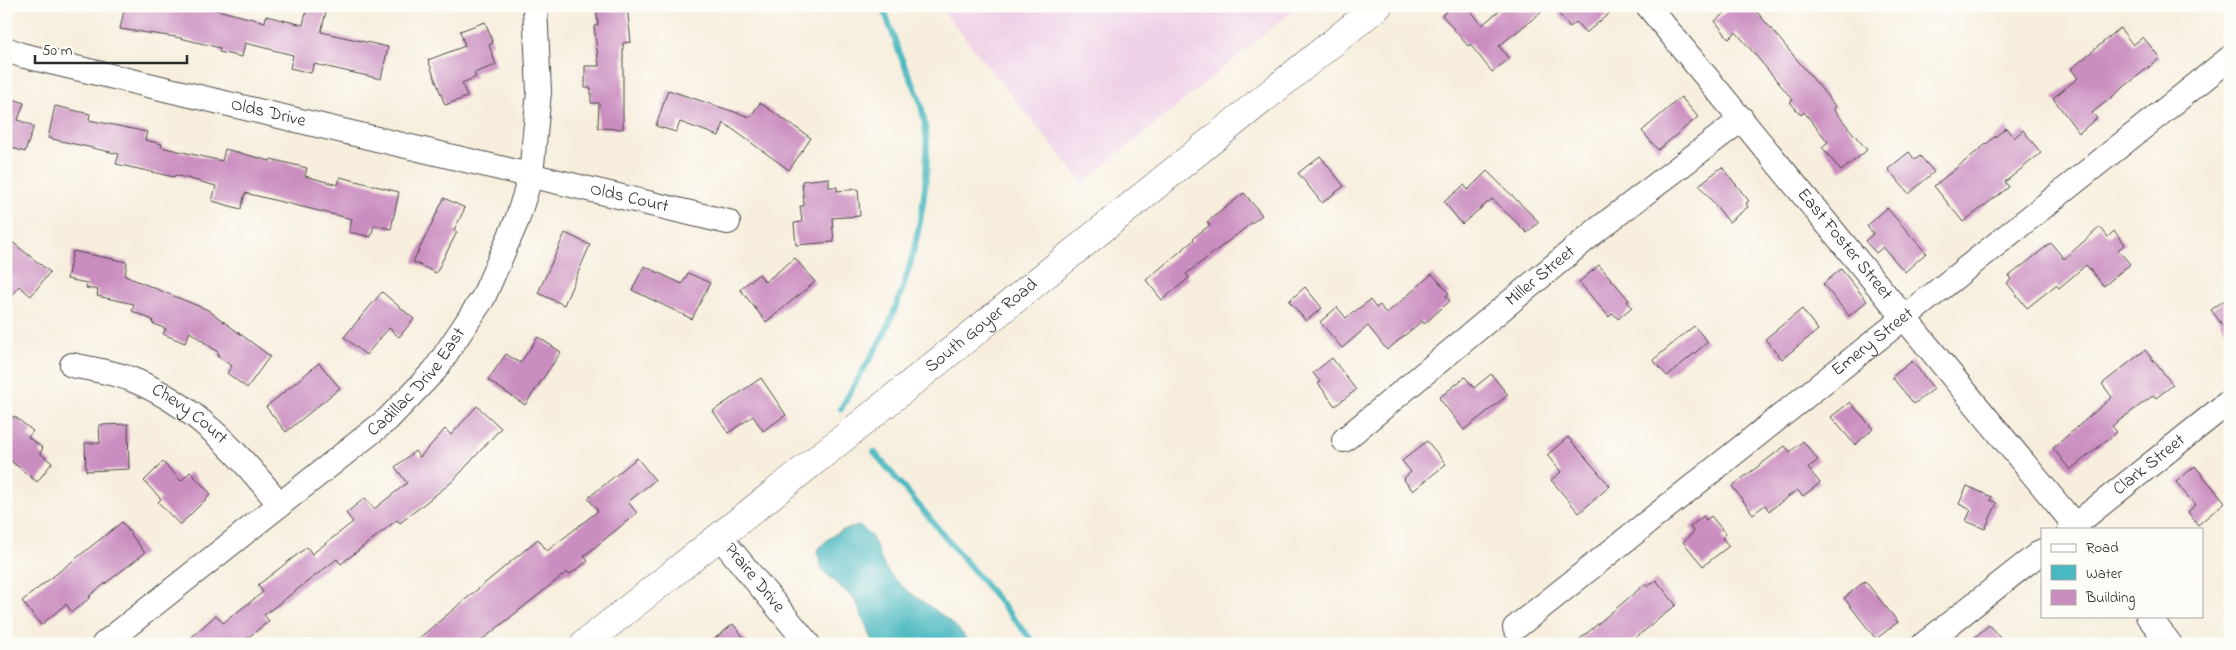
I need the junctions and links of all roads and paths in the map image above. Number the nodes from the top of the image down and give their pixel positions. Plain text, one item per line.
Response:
1 (535, 6) edge
2 (1378, 6) edge
3 (1648, 6) edge
4 (6, 49) edge
5 (2230, 58) edge
6 (1742, 119) junction
7 (531, 175) junction
8 (728, 222) dead end
9 (1905, 317) junction
10 (72, 365) dead end
11 (2230, 401) edge
12 (1344, 440) dead end
13 (280, 505) junction
14 (2074, 528) edge
15 (719, 536) junction
16 (2041, 552) edge
17 (2150, 618) edge
18 (1515, 628) dead end
19 (104, 644) edge
20 (584, 644) edge
21 (808, 644) edge
22 (1924, 644) edge
23 (2170, 644) edge

1 - 7 street, Cadillac Drive East
2 - 15 street, South Goyer Road
3 - 6 street, East Foster Street
4 - 7 street, Olds Drive
5 - 9 street, Emery Street
6 - 9 street, East Foster Street
6 - 12 street, Miller Street
7 - 8 street, Olds Court
7 - 13 street, Cadillac Drive East
9 - 14 street, East Foster Street
9 - 18 street, Emery Street
10 - 13 street, Chevy Court
11 - 14 street, Clark Street
13 - 19 street, Cadillac Drive East
15 - 20 street, South Goyer Road
15 - 21 street, Praire Drive
16 - 22 street
17 - 23 street

